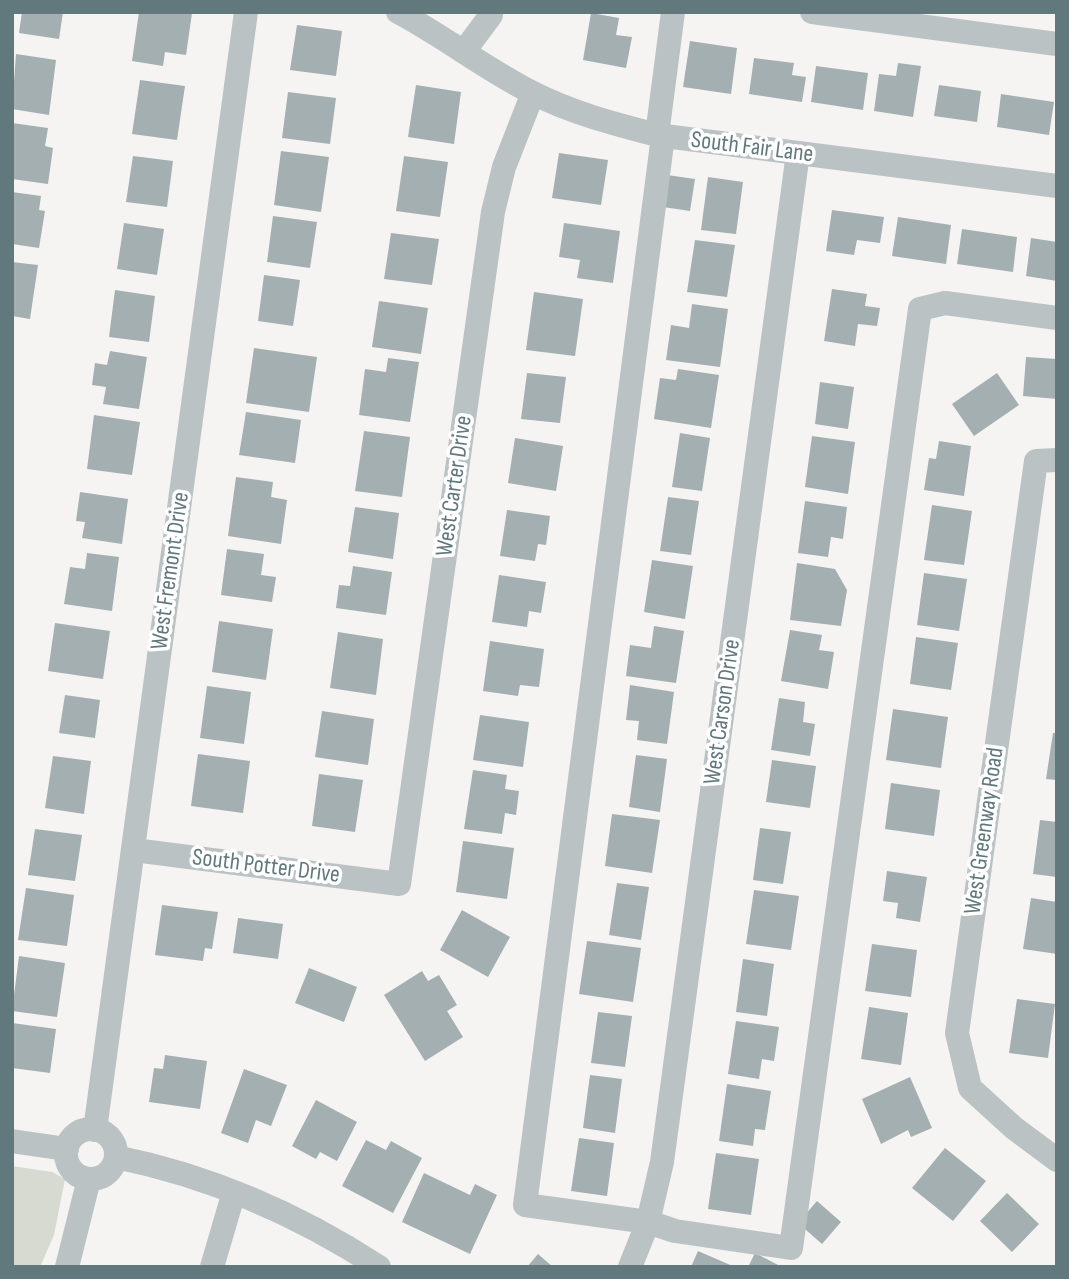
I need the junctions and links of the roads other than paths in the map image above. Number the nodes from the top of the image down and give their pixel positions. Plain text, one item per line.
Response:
1 (246, 12) edge
2 (398, 12) edge
3 (674, 12) edge
4 (812, 12) edge
5 (491, 15) dead end
6 (1057, 44) edge
7 (465, 50) junction
8 (533, 93) junction
9 (660, 136) junction
10 (798, 153) junction
11 (1057, 186) edge
12 (1057, 318) edge
13 (1047, 460) edge
14 (134, 850) junction
15 (399, 884) joint
16 (95, 1130) junction
17 (12, 1141) edge
18 (67, 1149) junction
19 (116, 1157) junction
20 (1057, 1160) edge
21 (89, 1179) junction
22 (234, 1192) junction
23 (648, 1222) junction
24 (67, 1267) edge
25 (212, 1267) edge
26 (379, 1267) edge
27 (630, 1267) edge

1 - 14 street, West Fremont Drive
2 - 7 street, South Fair Lane
3 - 9 street
4 - 6 street
5 - 7 street
7 - 8 street, South Fair Lane
8 - 9 street, South Fair Lane
8 - 15 street, West Carter Drive
9 - 10 street, South Fair Lane
9 - 23 street
10 - 11 street, South Fair Lane
10 - 23 street, West Carson Drive
12 - 23 street
13 - 20 street, West Greenway Road
14 - 15 street, South Potter Drive
14 - 16 street, West Fremont Drive
16 - 18 street
16 - 19 street
17 - 18 street
18 - 21 street
19 - 21 street
19 - 22 street
21 - 24 street
22 - 25 street
22 - 26 street
23 - 27 street, West Carson Drive

